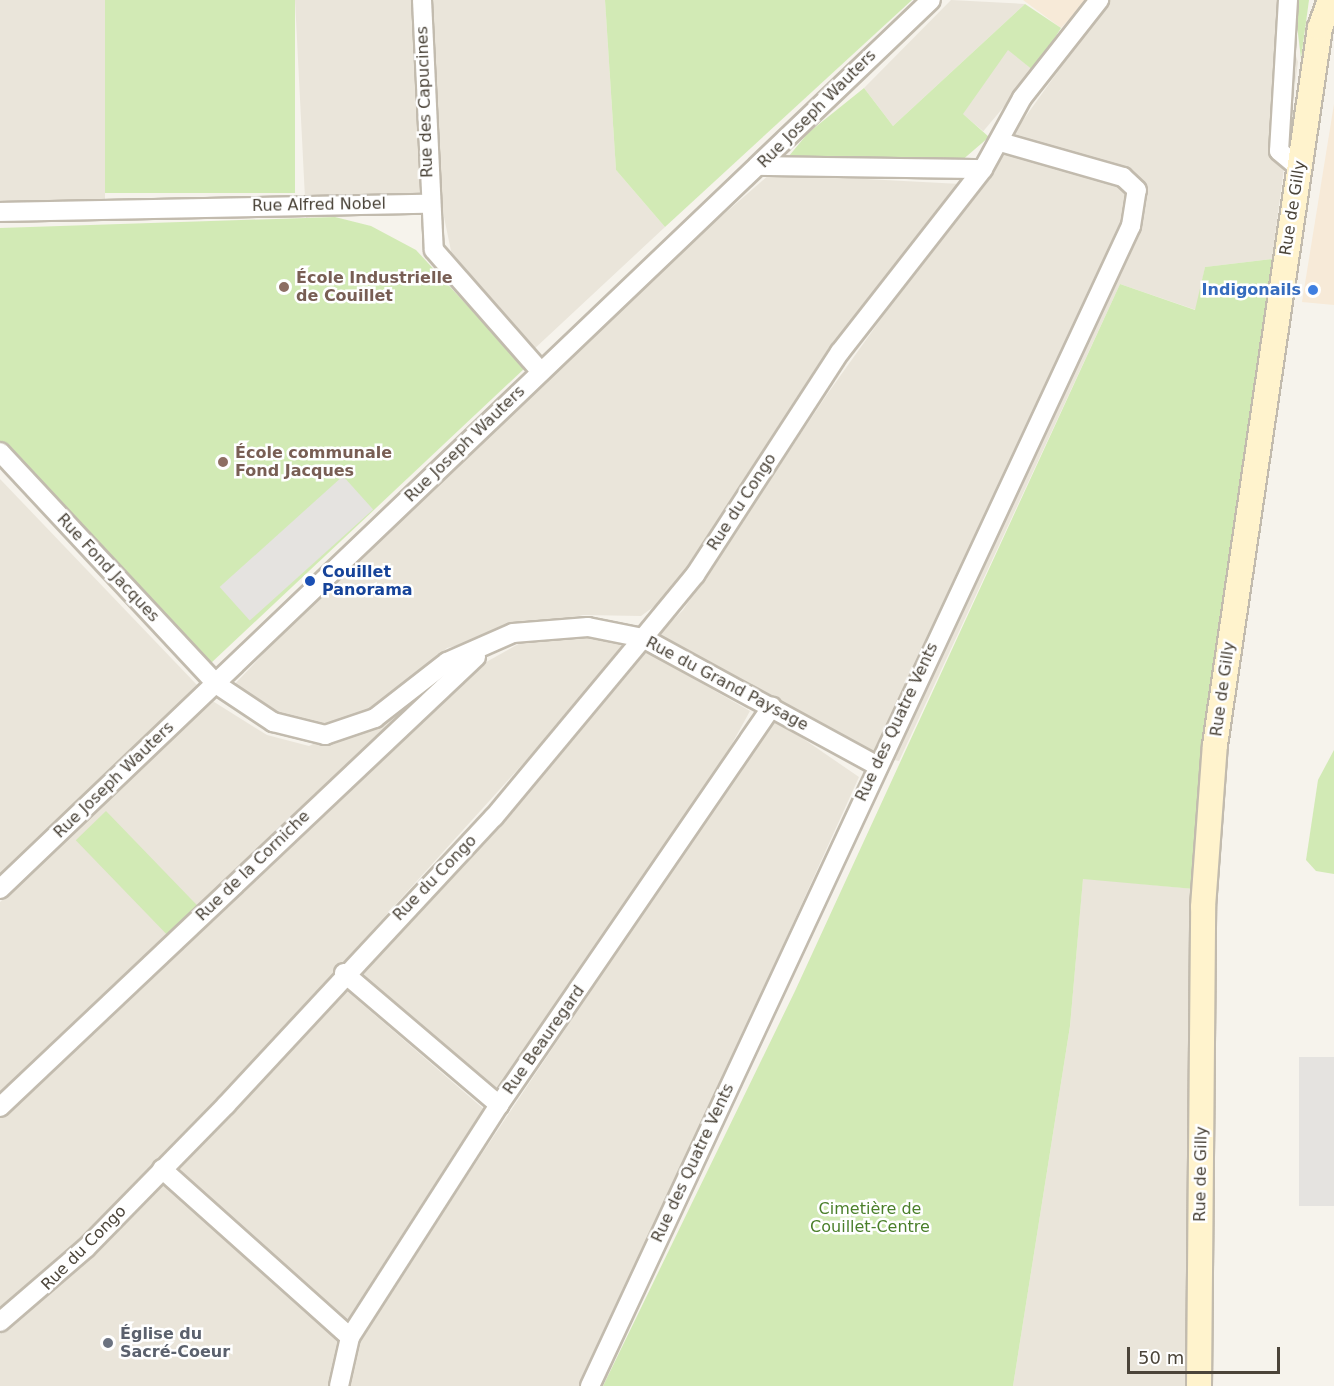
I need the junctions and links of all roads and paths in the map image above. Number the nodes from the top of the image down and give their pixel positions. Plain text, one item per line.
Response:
1 (422, 0) edge
2 (931, 0) edge
3 (1099, 0) edge
4 (1288, 0) edge
5 (1330, 0) edge
6 (1334, 48) edge
7 (1314, 82) junction
8 (1000, 142) junction
9 (760, 166) junction
10 (1299, 168) junction
11 (983, 169) junction
12 (429, 204) junction
13 (0, 212) edge
14 (541, 372) junction
15 (0, 452) edge
16 (513, 633) junction
17 (643, 638) junction
18 (216, 684) junction
19 (772, 706) junction
20 (876, 765) junction
21 (0, 889) edge
22 (344, 973) junction
23 (499, 1105) junction
24 (0, 1107) edge
25 (162, 1169) junction
26 (0, 1322) edge
27 (350, 1337) junction
28 (339, 1386) edge
29 (590, 1386) edge
30 (1199, 1386) edge

1 - 12 street, Rue des Capucines
2 - 9 street, Rue Joseph Wauters
3 - 8 street, Rue du Congo
4 - 10 street
5 - 7 main road, Rue de Gilly
6 - 7 main road
7 - 10 main road, Rue de Gilly
8 - 11 street, Rue du Congo
8 - 20 street, Rue des Quatre Vents
9 - 11 street
9 - 14 street, Rue Joseph Wauters
10 - 30 main road, Rue de Gilly
11 - 17 street, Rue du Congo
12 - 13 street, Rue Alfred Nobel
12 - 14 street
14 - 18 street, Rue Joseph Wauters
15 - 18 street, Rue Fond Jacques
16 - 17 street, Rue du Grand Paysage
16 - 18 street, Rue du Grand Paysage
16 - 24 street, Rue de la Corniche
17 - 19 street, Rue du Grand Paysage
17 - 22 street, Rue du Congo
18 - 21 street, Rue Joseph Wauters
19 - 20 street, Rue du Grand Paysage
19 - 23 street, Rue Beauregard
20 - 29 street, Rue des Quatre Vents
22 - 23 street
22 - 25 street, Rue du Congo
23 - 27 street, Rue Beauregard
25 - 26 street, Rue du Congo
25 - 27 street
27 - 28 street, Rue Beauregard

